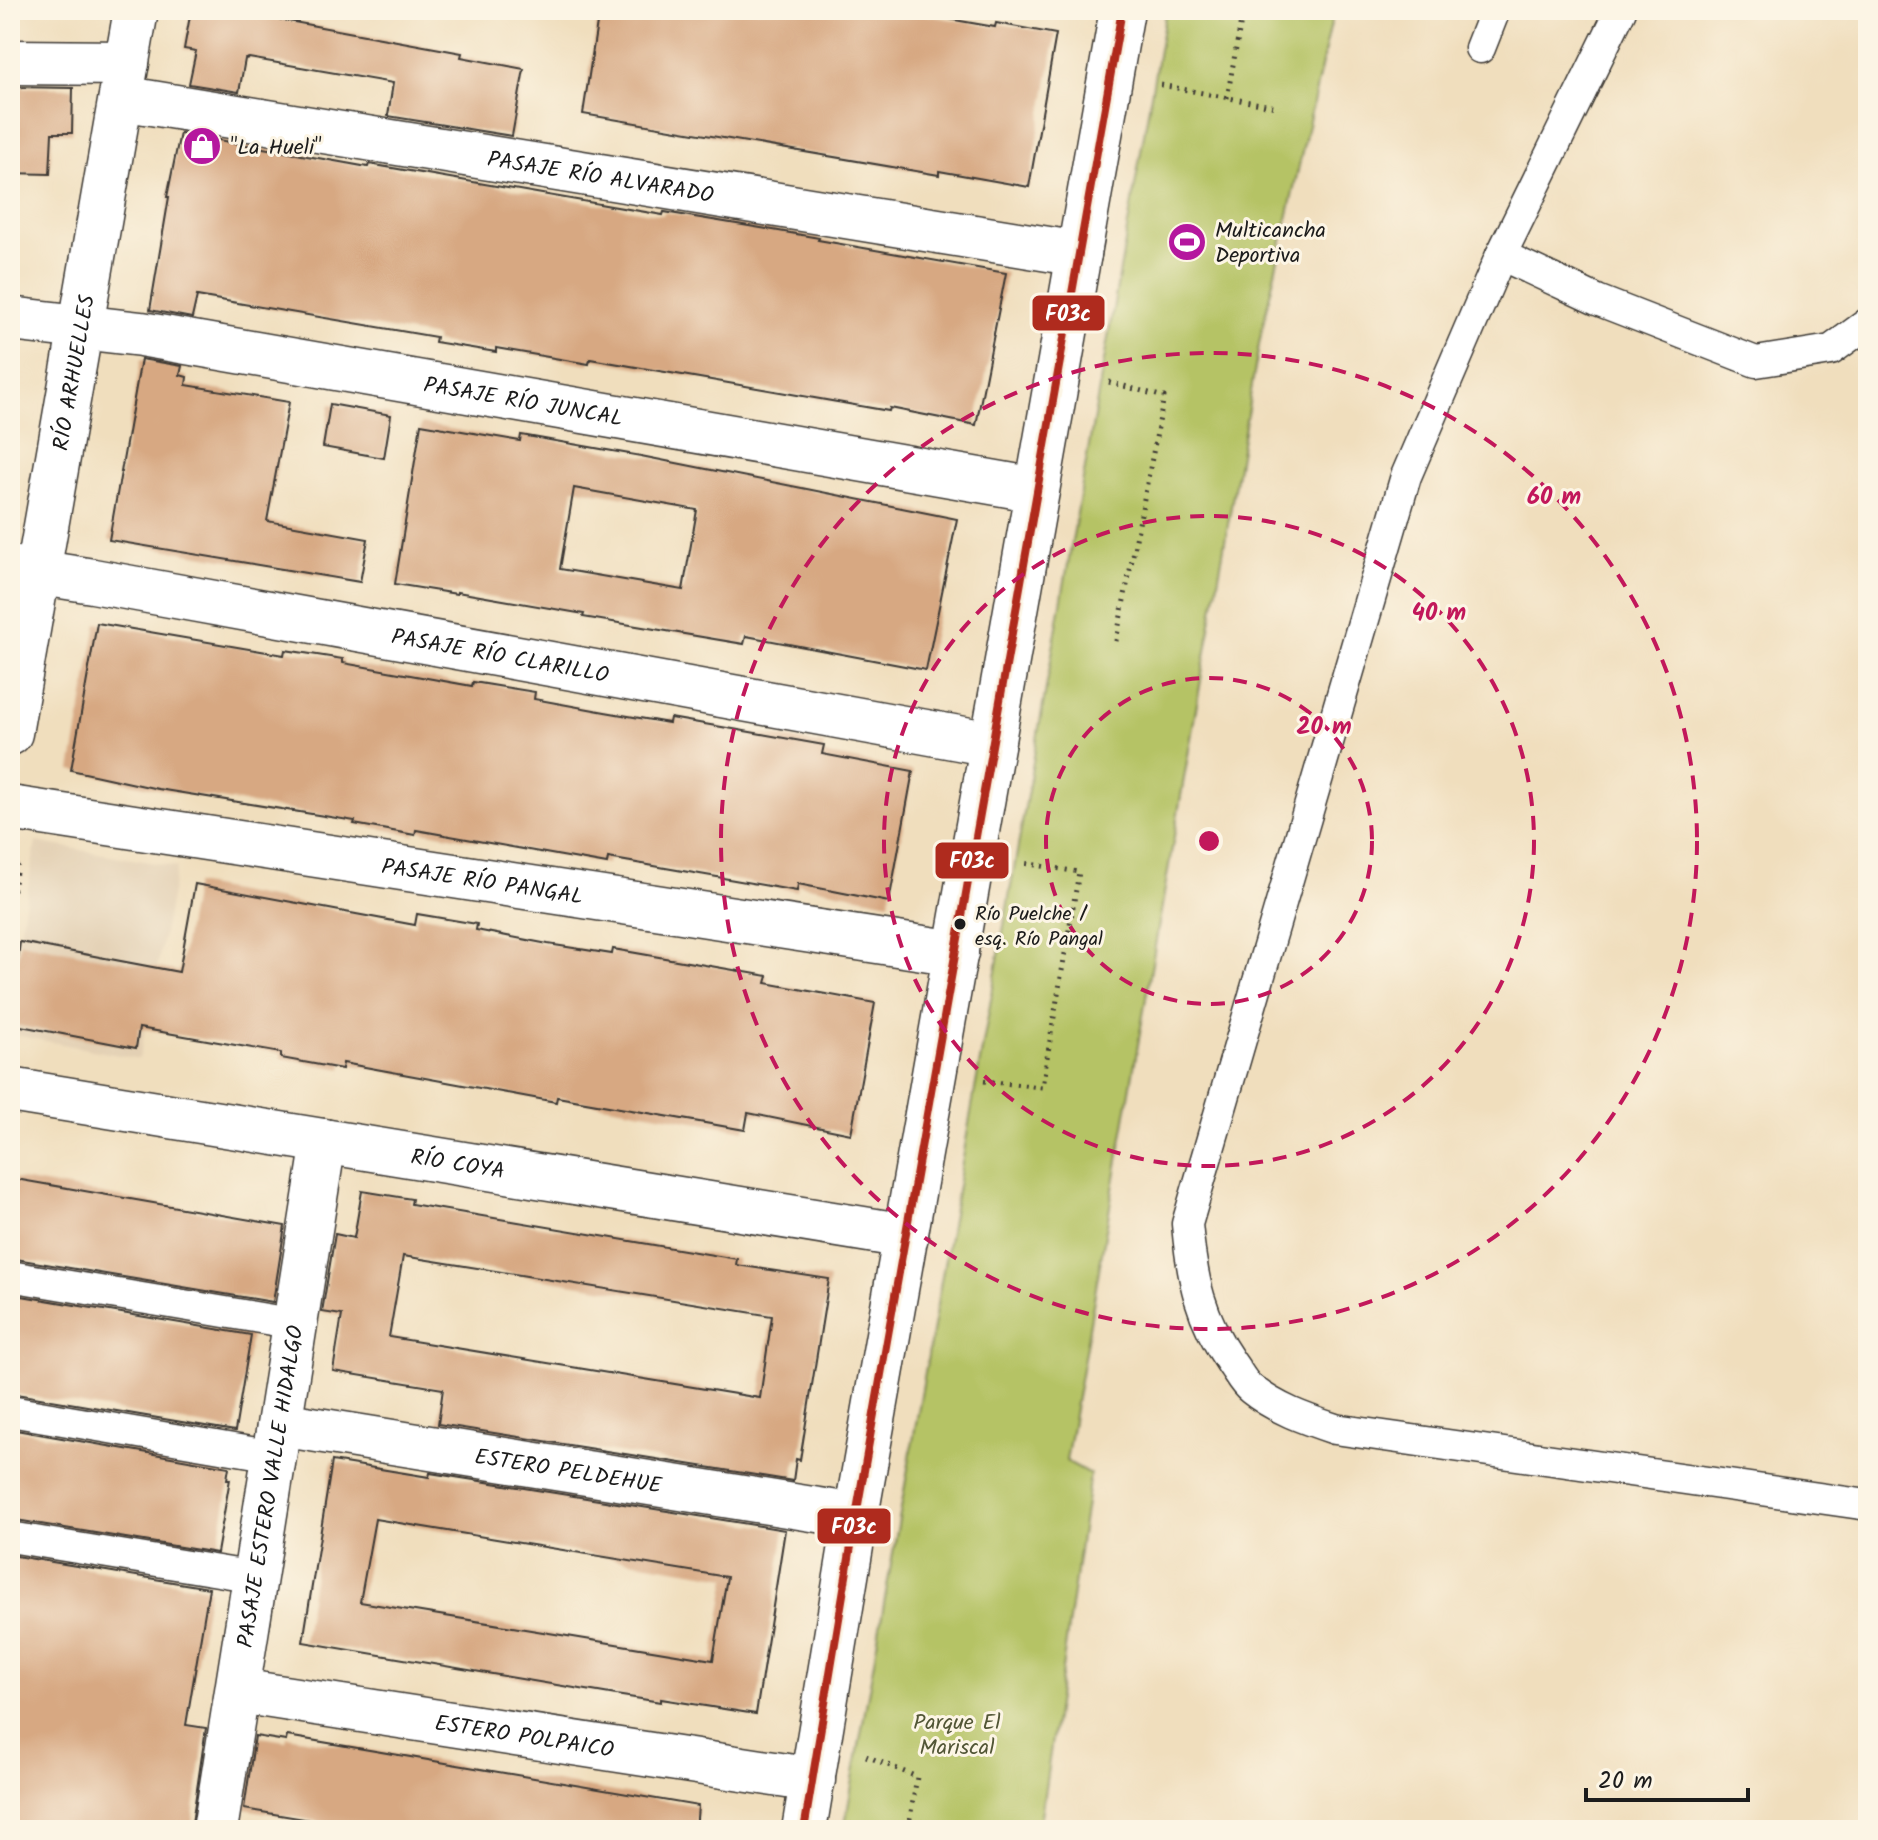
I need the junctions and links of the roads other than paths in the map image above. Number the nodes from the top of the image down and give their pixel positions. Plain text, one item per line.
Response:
1 (136, 10) edge
2 (1122, 10) edge
3 (1495, 10) edge
4 (1621, 10) edge
5 (1480, 48) dead end
6 (10, 62) edge
7 (124, 80) junction
8 (1079, 254) junction
9 (1501, 255) junction
10 (10, 319) edge
11 (1868, 323) edge
12 (81, 327) junction
13 (1037, 490) junction
14 (24, 570) edge
15 (10, 733) edge
16 (992, 744) junction
17 (10, 808) edge
18 (956, 953) junction
19 (10, 1090) edge
20 (324, 1141) junction
21 (906, 1236) junction
22 (10, 1276) edge
23 (296, 1324) junction
24 (10, 1411) edge
25 (277, 1440) junction
26 (1868, 1505) edge
27 (856, 1516) junction
28 (10, 1537) edge
29 (255, 1577) junction
30 (238, 1691) junction
31 (813, 1780) junction
32 (221, 1829) edge
33 (804, 1830) edge

1 - 7 street, RÍO ARHUELLES
2 - 8 street
3 - 5 lane
4 - 9 lane
6 - 7 street, PASAJE RÍO ALVARADO
7 - 8 street, PASAJE RÍO ALVARADO
7 - 12 street, RÍO ARHUELLES
8 - 13 street
9 - 11 lane
9 - 26 lane
10 - 12 street, PASAJE RÍO JUNCAL
12 - 13 street, PASAJE RÍO JUNCAL
12 - 14 street, RÍO ARHUELLES
13 - 16 street
14 - 15 street, RÍO ARHUELLES
14 - 16 street, PASAJE RÍO CLARILLO
16 - 18 street
17 - 18 street, PASAJE RÍO PANGAL
18 - 21 street
19 - 20 street, RÍO COYA
20 - 21 street, RÍO COYA
20 - 23 street, PASAJE ESTERO VALLE HIDALGO
21 - 27 street
22 - 23 lane
23 - 25 street, PASAJE ESTERO VALLE HIDALGO
24 - 25 lane
25 - 27 street, ESTERO PELDEHUE
25 - 29 street, PASAJE ESTERO VALLE HIDALGO
27 - 31 street
28 - 29 lane
29 - 30 street, PASAJE ESTERO VALLE HIDALGO
30 - 31 street, ESTERO POLPAICO
30 - 32 street, PASAJE ESTERO VALLE HIDALGO
31 - 33 street

